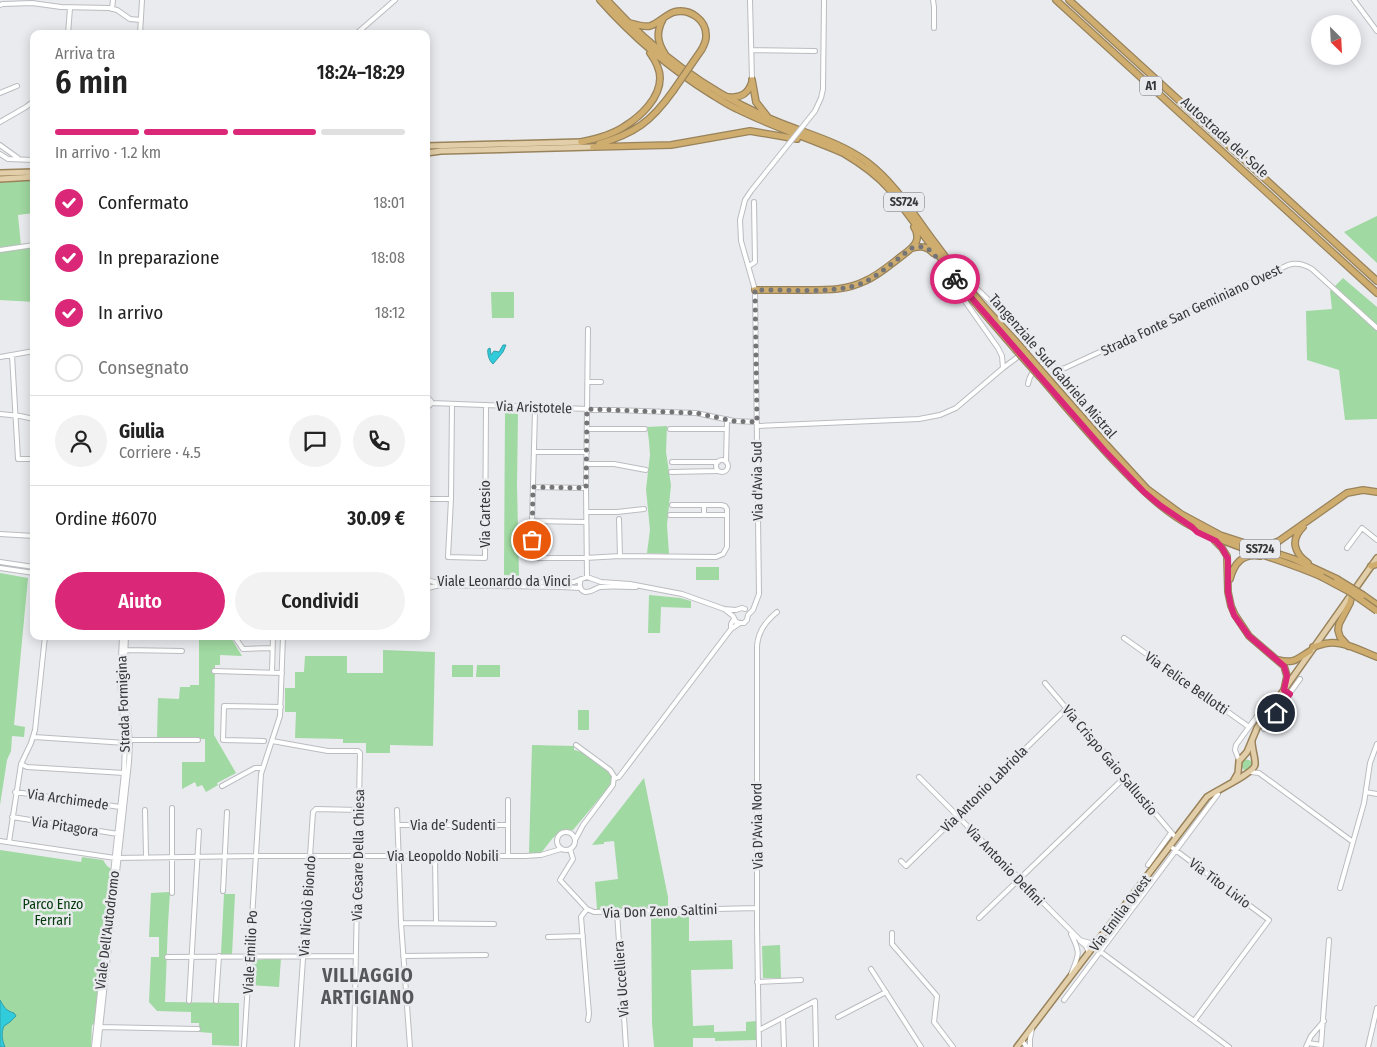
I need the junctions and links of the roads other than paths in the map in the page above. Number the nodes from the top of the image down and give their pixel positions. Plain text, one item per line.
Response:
1 (113, 0) edge
2 (142, 0) edge
3 (395, 0) edge
4 (600, 0) edge
5 (608, 0) edge
6 (750, 0) edge
7 (824, 0) edge
8 (933, 0) edge
9 (1056, 0) edge
10 (1070, 0) edge
11 (1354, 0) edge
12 (32, 2) edge
13 (0, 5) edge
14 (70, 8) junction
15 (112, 9) junction
16 (664, 18) junction
17 (141, 20) junction
18 (627, 22) junction
19 (934, 28) dead end
20 (68, 30) edge
21 (140, 30) edge
22 (361, 30) edge
23 (1377, 31) edge
24 (646, 47) junction
25 (752, 50) junction
26 (815, 51) dead end
27 (667, 58) junction
28 (752, 80) junction
29 (18, 86) dead end
30 (0, 94) edge
31 (723, 96) junction
32 (30, 104) edge
33 (770, 119) junction
34 (0, 122) edge
35 (804, 135) junction
36 (612, 140) junction
37 (581, 142) junction
38 (0, 145) edge
39 (430, 146) edge
40 (593, 146) junction
41 (828, 147) junction
42 (430, 153) edge
43 (0, 154) edge
44 (20, 159) junction
45 (30, 160) edge
46 (30, 172) edge
47 (1, 176) edge
48 (30, 177) edge
49 (754, 202) dead end
50 (901, 206) junction
51 (30, 246) edge
52 (912, 248) junction
53 (0, 250) edge
54 (749, 266) junction
55 (1377, 281) edge
56 (958, 283) junction
57 (970, 285) dead end
58 (755, 290) junction
59 (962, 292) dead end
60 (1377, 293) edge
61 (1377, 328) edge
62 (588, 329) dead end
63 (1017, 347) junction
64 (30, 352) edge
65 (12, 355) junction
66 (0, 357) edge
67 (1003, 368) junction
68 (1042, 376) junction
69 (588, 382) junction
70 (601, 382) dead end
71 (1028, 384) dead end
72 (430, 399) edge
73 (431, 403) joint
74 (452, 404) junction
75 (486, 405) junction
76 (587, 409) junction
77 (535, 411) dead end
78 (1, 414) edge
79 (16, 415) junction
80 (30, 418) edge
81 (727, 420) junction
82 (757, 424) junction
83 (587, 429) junction
84 (645, 429) dead end
85 (670, 429) dead end
86 (727, 429) junction
87 (534, 452) junction
88 (587, 452) junction
89 (30, 459) edge
90 (672, 462) dead end
91 (718, 462) junction
92 (726, 462) junction
93 (586, 464) junction
94 (646, 470) dead end
95 (718, 471) junction
96 (671, 472) dead end
97 (533, 487) junction
98 (586, 488) junction
99 (1377, 492) edge
100 (430, 498) edge
101 (451, 499) junction
102 (672, 505) dead end
103 (704, 505) junction
104 (644, 509) dead end
105 (586, 512) junction
106 (670, 515) dead end
107 (704, 515) junction
108 (727, 515) junction
109 (619, 519) dead end
110 (533, 521) junction
111 (1309, 521) junction
112 (586, 522) junction
113 (1191, 526) junction
114 (0, 534) edge
115 (1220, 535) junction
116 (30, 536) edge
117 (1377, 540) edge
118 (1347, 548) dead end
119 (620, 556) junction
120 (586, 558) junction
121 (1377, 558) edge
122 (1284, 561) junction
123 (0, 562) edge
124 (1374, 565) edge
125 (30, 566) edge
126 (0, 568) edge
127 (1316, 568) junction
128 (30, 573) edge
129 (1324, 575) junction
130 (587, 576) junction
131 (581, 579) junction
132 (594, 580) junction
133 (430, 581) edge
134 (1228, 584) junction
135 (430, 588) edge
136 (580, 588) junction
137 (643, 588) junction
138 (593, 590) junction
139 (1352, 594) junction
140 (1377, 604) edge
141 (754, 606) junction
142 (724, 609) junction
143 (736, 610) junction
144 (745, 610) junction
145 (1377, 611) edge
146 (777, 612) dead end
147 (748, 615) junction
148 (733, 618) junction
149 (740, 623) junction
150 (731, 629) junction
151 (1124, 638) dead end
152 (45, 640) edge
153 (122, 640) edge
154 (126, 640) edge
155 (237, 640) edge
156 (272, 640) edge
157 (282, 640) edge
158 (1348, 646) junction
159 (272, 648) junction
160 (1311, 649) junction
161 (125, 650) junction
162 (182, 651) dead end
163 (1377, 656) edge
164 (1278, 660) junction
165 (214, 671) dead end
166 (272, 672) junction
167 (282, 673) junction
168 (1300, 680) dead end
169 (1045, 682) dead end
170 (1284, 690) junction
171 (1290, 694) junction
172 (281, 707) junction
173 (1067, 708) junction
174 (1270, 709) junction
175 (1249, 727) junction
176 (1264, 729) dead end
177 (34, 737) junction
178 (198, 740) dead end
179 (264, 741) dead end
180 (272, 741) junction
181 (128, 742) junction
182 (1252, 742) junction
183 (1377, 744) edge
184 (576, 745) dead end
185 (1241, 758) junction
186 (1255, 763) junction
187 (21, 764) junction
188 (1239, 767) junction
189 (262, 768) junction
190 (1249, 772) junction
191 (124, 773) junction
192 (1259, 773) junction
193 (919, 777) dead end
194 (1125, 778) junction
195 (614, 780) junction
196 (1228, 785) junction
197 (222, 786) dead end
198 (15, 792) junction
199 (1366, 792) junction
200 (1218, 794) dead end
201 (1377, 794) edge
202 (508, 800) dead end
203 (120, 807) junction
204 (172, 808) dead end
205 (144, 810) dead end
206 (359, 810) junction
207 (397, 810) dead end
208 (227, 812) dead end
209 (957, 816) junction
210 (12, 818) junction
211 (398, 825) junction
212 (508, 825) junction
213 (583, 825) junction
214 (199, 831) dead end
215 (1171, 833) junction
216 (118, 834) junction
217 (570, 834) junction
218 (1176, 838) junction
219 (575, 840) junction
220 (0, 841) edge
221 (8, 842) junction
222 (1353, 842) junction
223 (558, 844) junction
224 (1170, 846) junction
225 (561, 849) junction
226 (570, 849) junction
227 (1176, 850) junction
228 (541, 855) junction
229 (146, 856) junction
230 (172, 856) junction
231 (198, 856) junction
232 (225, 856) junction
233 (256, 856) junction
234 (508, 856) junction
235 (118, 857) junction
236 (310, 857) junction
237 (358, 857) junction
238 (399, 857) junction
239 (435, 857) junction
240 (901, 861) dead end
241 (1148, 864) dead end
242 (1019, 879) junction
243 (1340, 888) dead end
244 (223, 891) dead end
245 (172, 893) dead end
246 (757, 908) junction
247 (587, 909) junction
248 (617, 912) junction
249 (1120, 914) junction
250 (979, 918) dead end
251 (1126, 918) junction
252 (401, 923) junction
253 (436, 923) junction
254 (494, 924) dead end
255 (1070, 932) junction
256 (892, 933) dead end
257 (583, 936) junction
258 (548, 937) dead end
259 (1101, 938) junction
260 (1080, 940) junction
261 (1328, 940) dead end
262 (1078, 949) junction
263 (1101, 952) junction
264 (1089, 953) junction
265 (486, 955) dead end
266 (219, 956) junction
267 (250, 956) junction
268 (303, 956) junction
269 (356, 956) junction
270 (403, 956) junction
271 (167, 957) dead end
272 (192, 957) junction
273 (871, 969) dead end
274 (802, 980) dead end
275 (1068, 980) junction
276 (757, 982) junction
277 (886, 992) junction
278 (1064, 1000) dead end
279 (189, 1001) dead end
280 (216, 1001) dead end
281 (1377, 1008) edge
282 (838, 1017) dead end
283 (783, 1018) junction
284 (588, 1020) dead end
285 (1194, 1021) junction
286 (1324, 1021) junction
287 (99, 1027) junction
288 (1032, 1028) junction
289 (198, 1029) dead end
290 (759, 1030) junction
291 (1022, 1044) edge
292 (1307, 1045) edge
293 (94, 1047) edge
294 (98, 1047) edge
295 (244, 1047) edge
296 (298, 1047) edge
297 (354, 1047) edge
298 (410, 1047) edge
299 (626, 1047) edge
300 (759, 1047) edge
301 (784, 1047) edge
302 (816, 1047) edge
303 (921, 1047) edge
304 (953, 1047) edge
305 (1018, 1047) edge
306 (1027, 1047) edge
307 (1030, 1047) edge
308 (1228, 1047) edge
309 (1368, 1047) edge

1 - 15 street
2 - 17 street
3 - 22 street
4 - 24 highway, SS724
5 - 18 highway, SS724
6 - 25 street
7 - 54 street, Via d'Avia Sud, bridge
8 - 19 street
9 - 60 highway, Autostrada del Sole / A1
10 - 55 highway, Autostrada del Sole / A1
11 - 23 street
12 - 13 street
12 - 14 street
14 - 15 street
14 - 20 street
15 - 17 street
16 - 18 highway
16 - 27 highway
16 - 36 highway, bridge
17 - 21 street
18 - 27 highway, SS724
24 - 35 highway, SS724
24 - 37 highway
25 - 26 street
25 - 28 street
27 - 31 highway, SS724
28 - 31 highway
28 - 33 highway
29 - 30 street
31 - 33 highway, SS724
32 - 34 street
33 - 35 highway, SS724
35 - 41 highway, Tangenziale Sud Gabriela Mistral / SS724
35 - 63 highway, Tangenziale Sud Gabriela Mistral / SS724
36 - 37 highway
36 - 40 highway
37 - 39 main road
38 - 44 street
40 - 41 highway
40 - 42 main road
41 - 50 highway, Tangenziale Sud Gabriela Mistral / SS724
43 - 44 street
44 - 45 street
46 - 47 main road
47 - 48 main road
49 - 54 street, Via d'Avia Sud
50 - 52 highway
50 - 56 highway, Tangenziale Sud Gabriela Mistral / SS724
51 - 53 street
52 - 56 highway
52 - 58 highway
54 - 58 street, Via d'Avia Sud
56 - 63 highway, Tangenziale Sud Gabriela Mistral / SS724
57 - 67 street, Via Aristotele
58 - 82 street, Via d'Avia Sud
59 - 67 street
61 - 71 street, Strada Fonte San Geminiano Ovest
62 - 69 street
63 - 68 highway, Tangenziale Sud Gabriela Mistral / SS724, bridge
64 - 65 street
65 - 66 street
65 - 79 street
67 - 82 street, Via Aristotele
68 - 113 highway, Tangenziale Sud Gabriela Mistral / SS724
68 - 115 highway, Tangenziale Sud Gabriela Mistral / SS724
69 - 70 street
69 - 76 street
72 - 73 street
73 - 74 street, Via Aristotele
74 - 75 street, Via Aristotele
74 - 101 street, Via Cartesio
75 - 76 street, Via Aristotele
75 - 101 street, Via Cartesio
76 - 81 street, Via Aristotele
76 - 83 street
77 - 87 street
78 - 79 street
79 - 80 street
79 - 89 street
81 - 82 street, Via Aristotele
81 - 86 street
82 - 141 street, Via d'Avia Sud
83 - 84 street
83 - 88 street
85 - 86 street
86 - 92 street
87 - 88 street
87 - 97 street
88 - 93 street
90 - 91 street
91 - 92 street
91 - 95 street
92 - 95 street
93 - 94 street
93 - 98 street
95 - 96 street
97 - 98 street
97 - 110 street
98 - 105 street
99 - 111 highway
100 - 101 street
102 - 103 street
103 - 107 street
103 - 108 street
104 - 105 street
105 - 112 street
106 - 107 street
107 - 108 street
108 - 119 street
109 - 119 street
110 - 112 street
110 - 120 street
111 - 115 highway
111 - 127 highway
112 - 120 street
113 - 122 highway, SS724
113 - 134 highway
114 - 116 street
115 - 127 highway, SS724
117 - 118 street
119 - 120 street
120 - 130 street
121 - 124 main road
122 - 129 highway, SS724
122 - 134 highway
123 - 125 street
124 - 139 main road
126 - 128 street
127 - 129 highway, SS724
129 - 140 highway, SS724, bridge
129 - 145 highway, SS724, bridge
130 - 131 street
130 - 132 street
131 - 133 street, Viale Leonardo da Vinci
131 - 136 street
132 - 137 street
132 - 138 street
134 - 164 highway
135 - 136 street, Viale Leonardo da Vinci
136 - 138 street
137 - 138 street
137 - 142 street
139 - 158 highway
139 - 160 main road
141 - 144 street
141 - 147 street, Via d'Avia Sud
142 - 143 street
142 - 148 street
143 - 144 street
143 - 148 street
144 - 147 street
146 - 246 street, Via D'Avia Nord
147 - 149 street
148 - 149 street
148 - 150 street
149 - 150 street
150 - 195 street
151 - 175 street, Via Felice Bellotti
152 - 177 street
153 - 181 street, Strada Formigina
154 - 161 street, Strada Formigina
155 - 159 street
156 - 159 street
157 - 167 street, Viale Emilio Po
158 - 160 highway
158 - 163 highway
159 - 166 street
160 - 164 highway
160 - 170 main road
161 - 162 street
161 - 181 street, Strada Formigina
164 - 170 highway
165 - 166 street
166 - 167 street
167 - 172 street, Viale Emilio Po
168 - 171 street
169 - 173 street, Via Crispo Gaio Sallustio
170 - 171 street
170 - 174 main road
171 - 176 street
172 - 179 street
172 - 180 street, Viale Emilio Po
173 - 194 street, Via Crispo Gaio Sallustio
173 - 209 street, Via Antonio Labriola
174 - 175 street
174 - 182 main road
175 - 185 street
177 - 181 street
177 - 187 street
178 - 181 street, Strada Formigina
180 - 189 street, Viale Emilio Po
180 - 206 street, Via Cesare Della Chiesa
181 - 191 street, Strada Formigina
181 - 235 street, Strada Formigina
182 - 185 main road
182 - 186 main road
183 - 199 street
184 - 195 street
185 - 186 main road
185 - 188 main road
186 - 190 main road
186 - 192 street
187 - 191 street, Strada Formigina
187 - 198 street
188 - 190 main road
188 - 196 main road, Via Emilia Ovest
189 - 197 street
189 - 233 street, Viale Emilio Po
190 - 192 street
190 - 196 main road, Via Emilia Ovest
191 - 203 street, Strada Formigina
192 - 222 street
193 - 209 street, Via Antonio Delfini
194 - 215 street, Via Crispo Gaio Sallustio
194 - 242 street
195 - 213 street
196 - 218 main road, Via Emilia Ovest
198 - 203 street, Via Archimede
198 - 210 street
199 - 201 street
199 - 222 street
200 - 227 street, Via Emilia Ovest
202 - 212 street
203 - 216 street, Strada Formigina
204 - 230 street
205 - 229 street
206 - 236 street, Via Nicolò Biondo
206 - 237 street, Via Cesare Della Chiesa
207 - 211 street
208 - 232 street
209 - 240 street, Via Antonio Labriola
209 - 242 street, Via Antonio Delfini
210 - 216 street, Via Pitagora
210 - 221 street
211 - 212 street, Via de’ Sudenti
211 - 238 street
212 - 234 street
213 - 217 street
213 - 219 street
214 - 231 street
215 - 218 street, Via Crispo Gaio Sallustio
215 - 241 street, Via Emilia Ovest
216 - 235 street, Strada Formigina
217 - 219 street
217 - 223 street
218 - 224 main road, Via Emilia Ovest
219 - 226 street
220 - 221 street, Via Leopoldo Nobili
221 - 235 street, Via Leopoldo Nobili
222 - 243 street
223 - 225 street
223 - 228 street
224 - 227 street, Via Tito Livio
224 - 249 main road, Via Emilia Ovest
225 - 226 street
225 - 228 street, Via Leopoldo Nobili
226 - 247 street
227 - 251 street, Via Emilia Ovest
227 - 285 street, Via Tito Livio
228 - 234 street, Via Leopoldo Nobili
229 - 230 street, Via Leopoldo Nobili
229 - 235 street, Via Leopoldo Nobili
230 - 231 street, Via Leopoldo Nobili
230 - 245 street
231 - 232 street, Via Leopoldo Nobili
231 - 272 street
232 - 233 street, Via Leopoldo Nobili
232 - 244 street
233 - 236 street, Via Leopoldo Nobili
233 - 267 street, Viale Emilio Po
234 - 239 street, Via Leopoldo Nobili
235 - 287 street, Viale Dell'Autodromo
236 - 237 street, Via Leopoldo Nobili
236 - 268 street, Via Nicolò Biondo
237 - 238 street, Via Leopoldo Nobili
237 - 269 street, Via Cesare Della Chiesa
238 - 239 street, Via Leopoldo Nobili
238 - 252 street
239 - 253 street
242 - 250 street
242 - 255 street, Via Antonio Delfini
246 - 248 street, Via Don Zeno Saltini
246 - 276 street, Via D'Avia Nord
247 - 248 street, Via Don Zeno Saltini
247 - 257 street, Via Don Zeno Saltini
248 - 299 street, Via Uccelliera
249 - 251 street
249 - 259 main road, Via Emilia Ovest
251 - 263 street, Via Emilia Ovest
252 - 253 street
252 - 270 street
253 - 254 street
255 - 260 street
255 - 262 street
256 - 304 street
257 - 258 street
257 - 284 street, Via Don Zeno Saltini
259 - 260 street
259 - 264 main road, Via Emilia Ovest
260 - 264 street
261 - 286 street
262 - 264 street
262 - 275 street
263 - 278 street, Via Emilia Ovest
263 - 285 street
264 - 275 main road, Via Emilia Ovest
265 - 270 street
266 - 267 street
266 - 272 street
266 - 280 street
267 - 268 street
267 - 295 street, Viale Emilio Po
268 - 269 street
268 - 296 street, Via Nicolò Biondo
269 - 297 street, Via Cesare Della Chiesa
270 - 298 street
271 - 272 street
272 - 279 street
273 - 277 street
274 - 276 street
275 - 288 main road, Via Emilia Ovest
276 - 290 street, Via D'Avia Nord
277 - 282 street
277 - 303 street
281 - 309 street
283 - 290 street
283 - 301 street
283 - 302 street
285 - 308 street
286 - 292 street
286 - 292 street
287 - 289 street
287 - 293 street, Viale Dell'Autodromo
287 - 294 street, Viale Dell'Autodromo
288 - 291 main road, Via Emilia Ovest
288 - 307 street
290 - 300 street, Via D'Avia Nord
291 - 305 main road, Via Emilia Ovest
291 - 306 street

